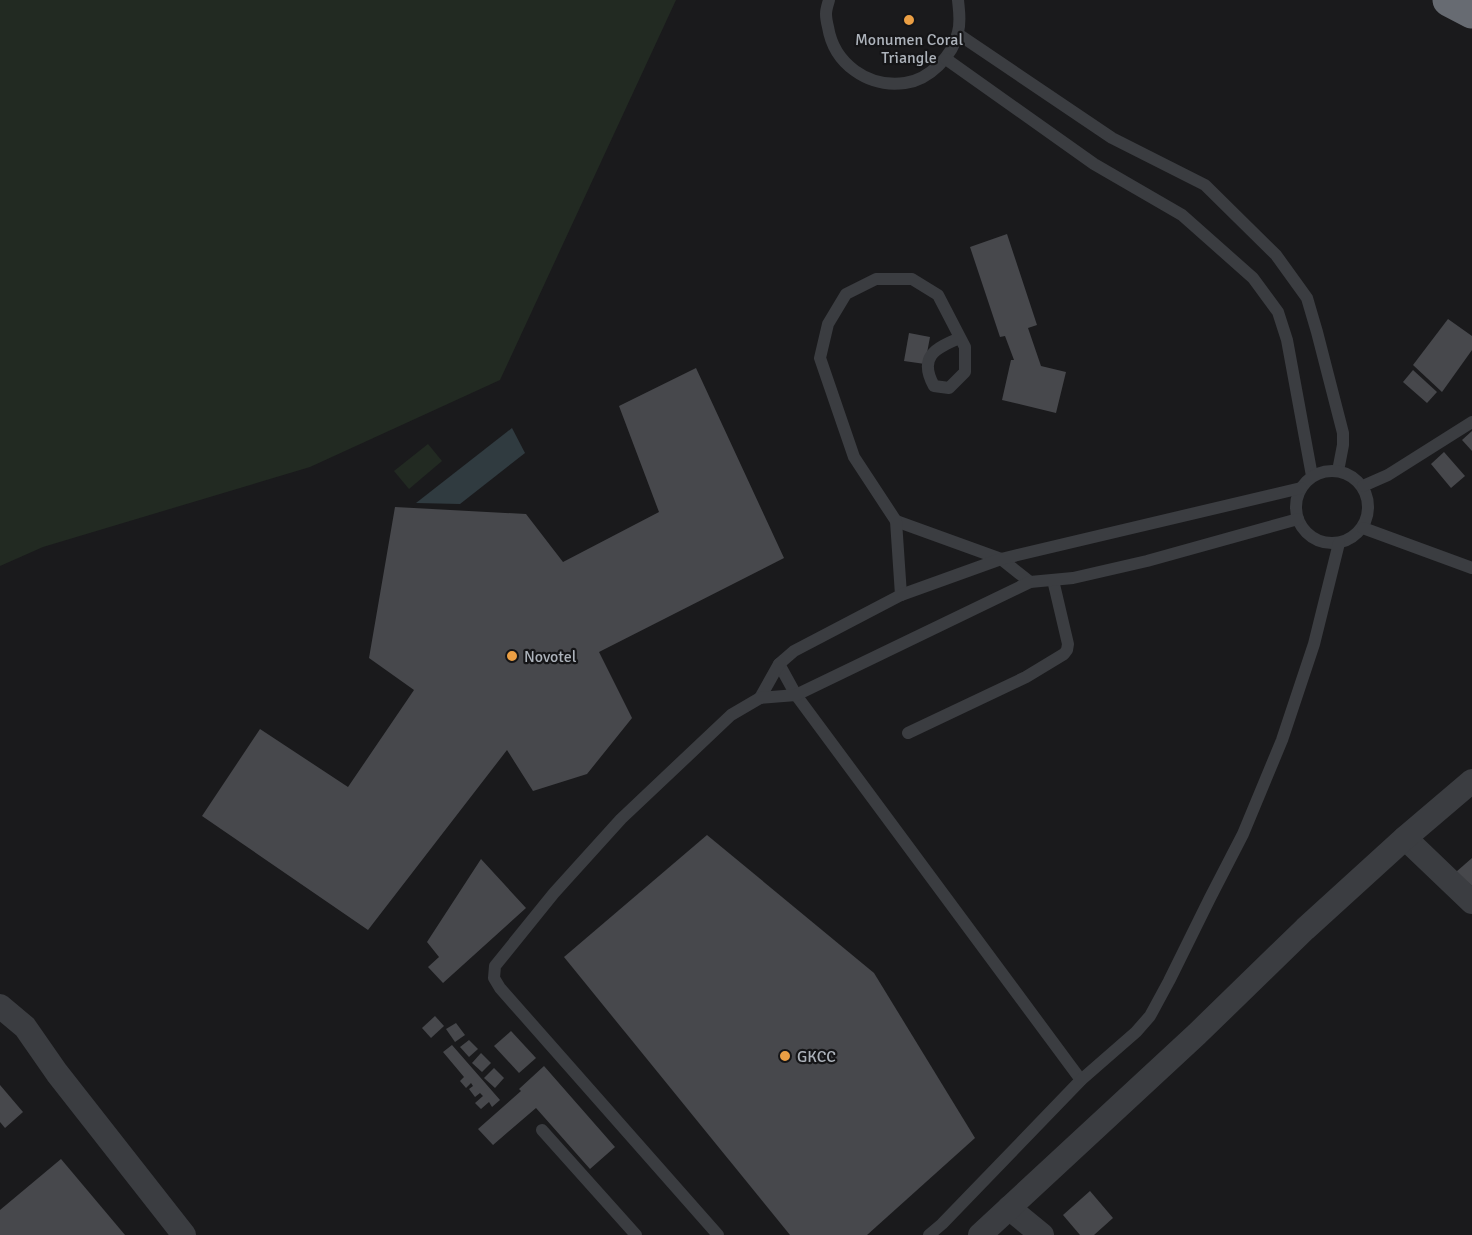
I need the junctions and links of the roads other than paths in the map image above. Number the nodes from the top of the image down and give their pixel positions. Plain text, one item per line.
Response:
1 (828, 0) edge
2 (957, 0) edge
3 (1449, 0) edge
4 (1472, 12) edge
5 (958, 34) junction
6 (946, 59) junction
7 (960, 338) dead end
8 (1472, 422) edge
9 (1338, 471) junction
10 (1312, 476) junction
11 (1363, 486) junction
12 (1301, 488) junction
13 (1298, 519) junction
14 (896, 521) junction
15 (1363, 528) junction
16 (1339, 543) junction
17 (1001, 559) junction
18 (1472, 568) edge
19 (1053, 580) junction
20 (1030, 582) junction
21 (901, 595) junction
22 (779, 664) junction
23 (796, 695) junction
24 (760, 698) junction
25 (908, 733) dead end
26 (1472, 781) edge
27 (1405, 838) junction
28 (1472, 902) edge
29 (0, 1006) edge
30 (1081, 1080) junction
31 (542, 1130) dead end
32 (1010, 1208) junction
33 (184, 1235) edge
34 (636, 1235) edge
35 (718, 1235) edge
36 (929, 1235) edge
37 (980, 1235) edge
38 (1042, 1235) edge

1 - 6 lane
2 - 5 lane
3 - 4 highway
5 - 6 lane
5 - 9 lane
6 - 10 lane
7 - 14 lane
8 - 11 lane
9 - 10 lane
9 - 11 lane
10 - 12 lane
11 - 15 lane
12 - 13 lane
12 - 17 lane
13 - 16 lane
13 - 19 lane
14 - 17 lane
14 - 21 lane
15 - 16 lane
15 - 18 lane
16 - 30 lane
17 - 20 lane
17 - 21 lane
19 - 20 lane
19 - 25 lane
20 - 23 lane
21 - 22 lane
22 - 23 lane
22 - 24 lane
23 - 24 lane
23 - 30 lane
24 - 35 lane
26 - 27 street
27 - 28 street
27 - 32 street
29 - 33 street
30 - 36 lane
31 - 34 lane
32 - 37 street
32 - 38 street

